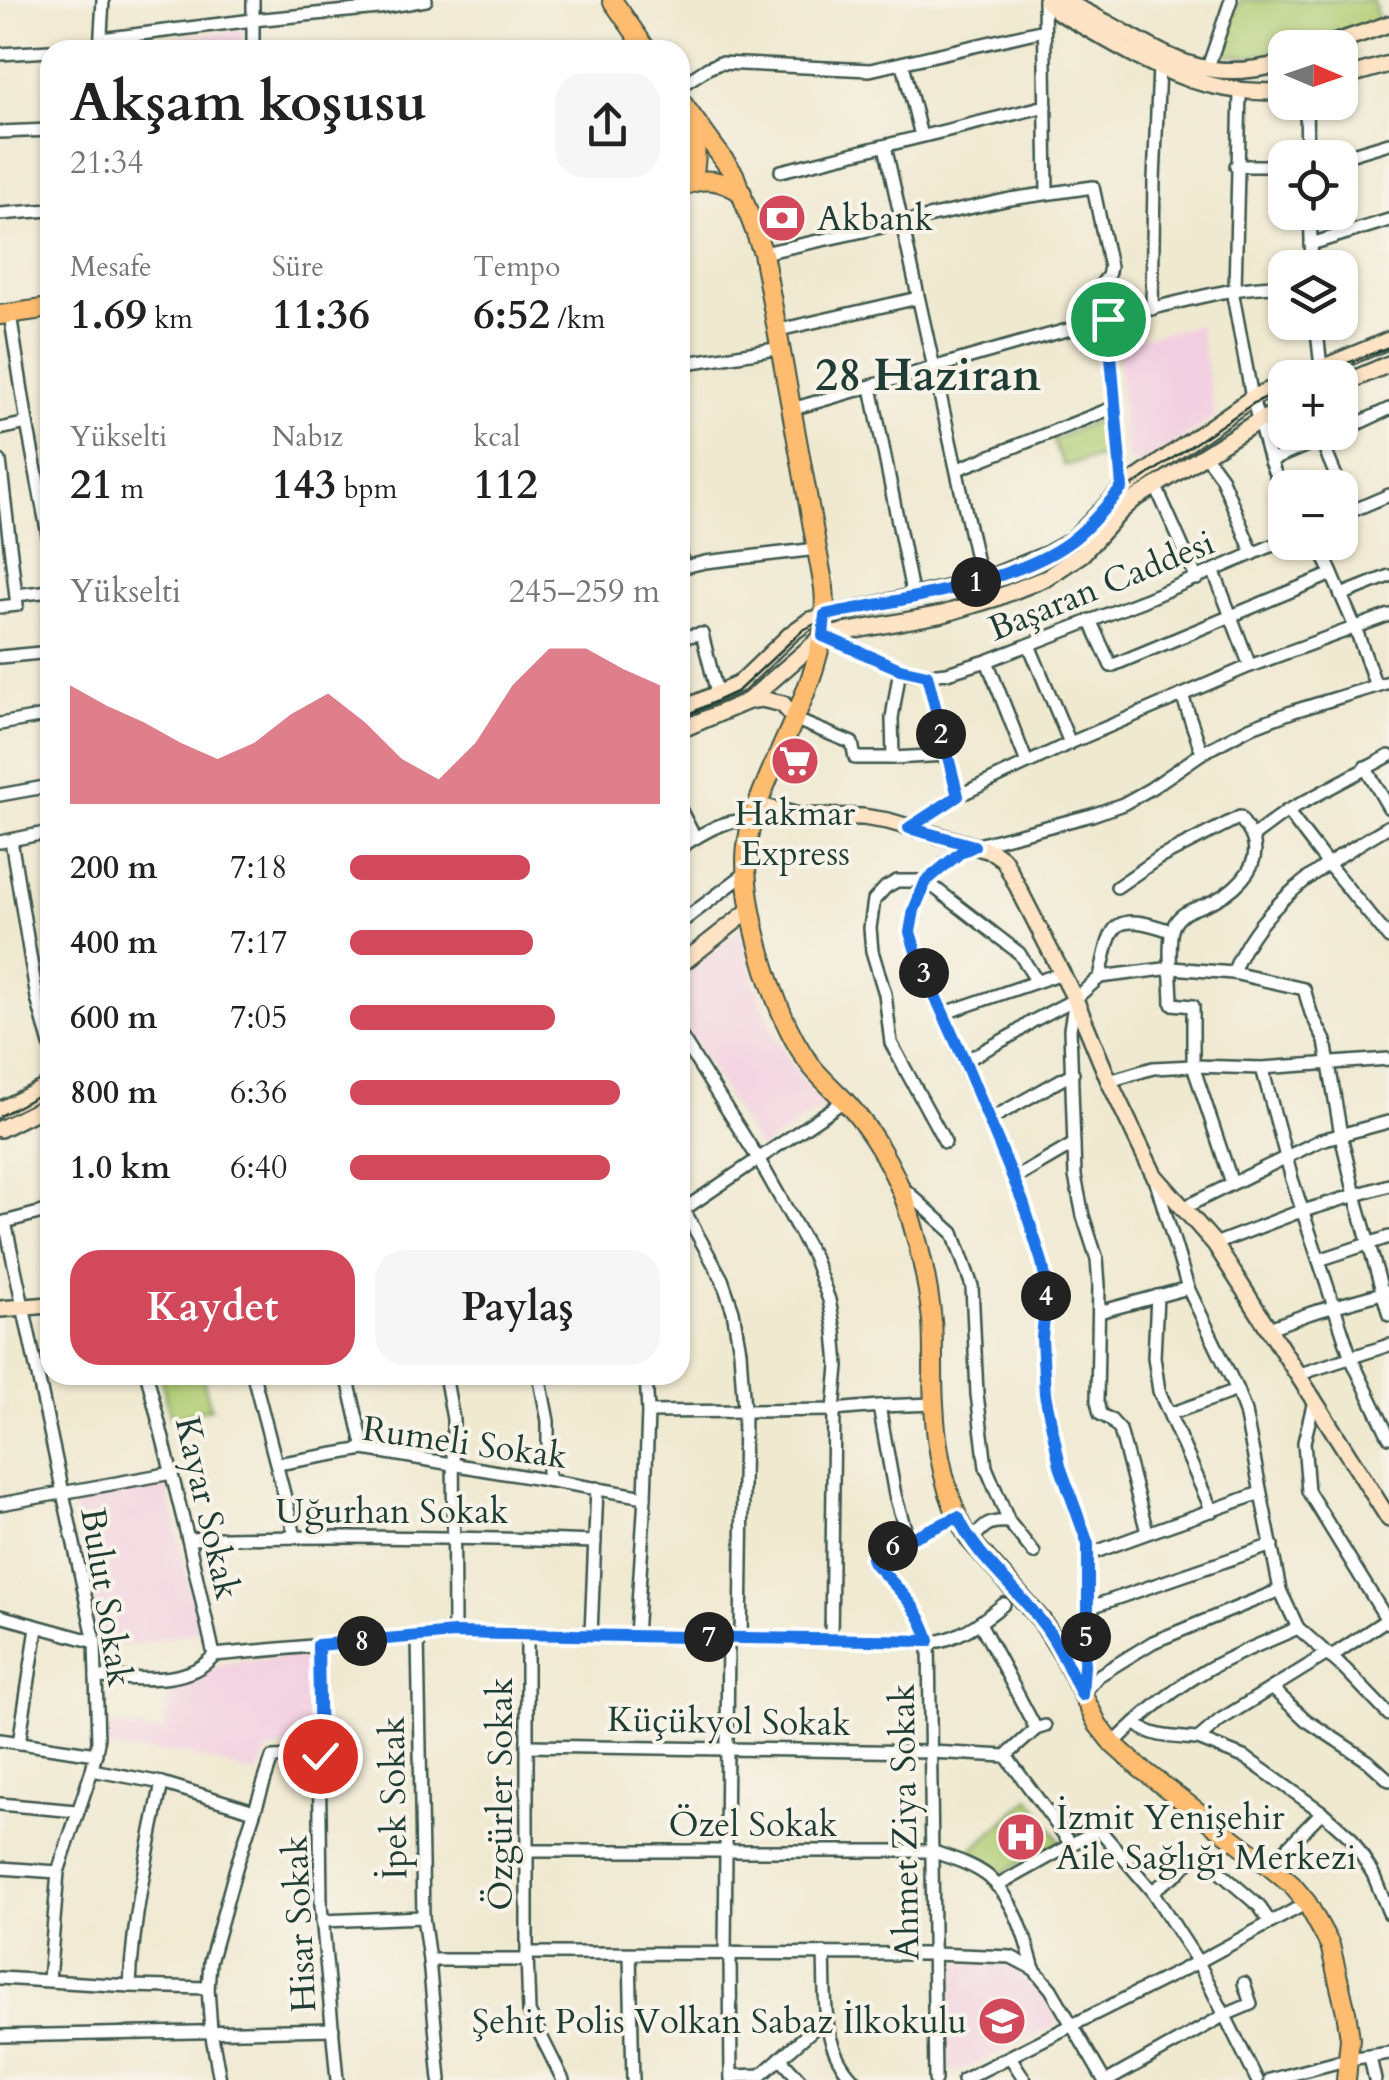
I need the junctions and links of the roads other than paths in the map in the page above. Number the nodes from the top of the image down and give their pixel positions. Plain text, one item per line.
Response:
1 (104, 0) edge
2 (253, 0) edge
3 (426, 0) edge
4 (612, 0) edge
5 (1045, 0) edge
6 (1056, 0) edge
7 (1231, 0) edge
8 (1081, 2) edge
9 (253, 20) junction
10 (1389, 28) edge
11 (1044, 30) junction
12 (1358, 37) edge
13 (100, 40) edge
14 (131, 40) edge
15 (253, 40) edge
16 (640, 40) edge
17 (1358, 40) edge
18 (40, 52) edge
19 (0, 54) edge
20 (1268, 62) edge
21 (903, 64) junction
22 (1389, 64) edge
23 (1159, 67) junction
24 (1208, 67) junction
25 (1358, 73) edge
26 (690, 80) edge
27 (1240, 91) junction
28 (1268, 91) edge
29 (1046, 106) junction
30 (690, 114) edge
31 (690, 121) edge
32 (40, 130) edge
33 (0, 132) edge
34 (921, 136) junction
35 (1389, 143) edge
36 (884, 146) junction
37 (1358, 152) edge
38 (1236, 166) junction
39 (1268, 166) edge
40 (781, 170) dead end
41 (690, 180) edge
42 (690, 183) edge
43 (1048, 192) junction
44 (742, 194) junction
45 (40, 211) edge
46 (0, 214) edge
47 (1389, 220) edge
48 (902, 223) junction
49 (1311, 230) edge
50 (1311, 244) junction
51 (1311, 250) edge
52 (763, 253) junction
53 (1268, 286) edge
54 (1234, 290) junction
55 (918, 298) junction
56 (40, 309) edge
57 (1152, 309) junction
58 (5, 314) edge
59 (1104, 320) junction
60 (780, 339) junction
61 (1389, 340) edge
62 (1340, 360) edge
63 (690, 362) edge
64 (1389, 364) edge
65 (935, 368) junction
66 (1358, 377) edge
67 (871, 387) junction
68 (1268, 391) edge
69 (1252, 398) junction
70 (1115, 406) junction
71 (792, 409) junction
72 (1389, 409) edge
73 (1268, 417) edge
74 (1258, 421) junction
75 (1358, 423) edge
76 (27, 424) junction
77 (0, 428) edge
78 (1296, 450) edge
79 (1204, 455) junction
80 (0, 460) edge
81 (1270, 460) junction
82 (40, 470) edge
83 (958, 470) junction
84 (1274, 470) edge
85 (1156, 487) junction
86 (1122, 488) junction
87 (1389, 495) edge
88 (1358, 508) edge
89 (1268, 548) edge
90 (817, 549) junction
91 (1254, 554) junction
92 (1326, 560) edge
93 (690, 566) edge
94 (1214, 572) junction
95 (1332, 574) junction
96 (1389, 576) edge
97 (1197, 579) junction
98 (980, 580) junction
99 (40, 592) edge
100 (16, 595) junction
101 (1341, 595) junction
102 (914, 596) junction
103 (0, 608) edge
104 (1230, 614) junction
105 (1389, 614) edge
106 (825, 615) junction
107 (1090, 620) junction
108 (1356, 627) junction
109 (690, 636) edge
110 (823, 636) junction
111 (1029, 645) junction
112 (40, 653) edge
113 (0, 658) edge
114 (987, 661) junction
115 (1250, 666) junction
116 (900, 669) junction
117 (927, 675) junction
118 (739, 684) junction
119 (1383, 684) edge
120 (717, 693) junction
121 (1182, 695) junction
122 (748, 701) junction
123 (690, 705) edge
124 (40, 717) edge
125 (794, 719) junction
126 (0, 724) edge
127 (690, 726) edge
128 (1070, 743) junction
129 (1202, 753) junction
130 (946, 755) junction
131 (1389, 756) edge
132 (893, 758) junction
133 (1027, 763) junction
134 (1366, 767) junction
135 (40, 788) edge
136 (0, 795) edge
137 (958, 796) junction
138 (1389, 808) edge
139 (1287, 811) junction
140 (754, 814) junction
141 (1389, 826) edge
142 (690, 827) edge
143 (909, 828) junction
144 (40, 834) edge
145 (1252, 837) junction
146 (696, 838) junction
147 (5, 841) edge
148 (690, 841) edge
149 (974, 846) junction
150 (1326, 864) junction
151 (746, 873) junction
152 (926, 881) junction
153 (1116, 886) dead end
154 (752, 909) junction
155 (690, 915) edge
156 (1172, 930) junction
157 (1389, 938) edge
158 (690, 957) edge
159 (1172, 968) junction
160 (1233, 972) junction
161 (1062, 973) junction
162 (1100, 977) junction
163 (1036, 980) junction
164 (1075, 999) junction
165 (40, 1011) edge
166 (942, 1014) junction
167 (690, 1051) edge
168 (1389, 1059) edge
169 (965, 1062) junction
170 (1328, 1063) junction
171 (1193, 1066) junction
172 (1262, 1068) junction
173 (1072, 1073) junction
174 (1108, 1082) junction
175 (40, 1089) edge
176 (844, 1101) junction
177 (40, 1109) edge
178 (0, 1110) edge
179 (989, 1120) junction
180 (1389, 1122) edge
181 (0, 1129) edge
182 (1341, 1135) junction
183 (944, 1142) dead end
184 (1074, 1144) junction
185 (1286, 1156) junction
186 (760, 1160) junction
187 (1154, 1174) junction
188 (1014, 1179) junction
189 (898, 1184) junction
190 (1232, 1184) junction
191 (1389, 1185) edge
192 (1355, 1196) junction
193 (690, 1203) edge
194 (1183, 1208) junction
195 (1304, 1211) junction
196 (40, 1213) edge
197 (2, 1223) edge
198 (690, 1224) edge
199 (1389, 1237) edge
200 (1215, 1244) junction
201 (1369, 1244) junction
202 (1319, 1260) junction
203 (1188, 1288) junction
204 (1386, 1292) edge
205 (1157, 1296) junction
206 (40, 1305) edge
207 (24, 1306) junction
208 (1334, 1307) junction
209 (0, 1309) edge
210 (1098, 1312) junction
211 (1389, 1314) edge
212 (1270, 1328) junction
213 (1389, 1345) edge
214 (1350, 1358) junction
215 (1297, 1375) junction
216 (40, 1385) edge
217 (40, 1385) edge
218 (150, 1385) edge
219 (256, 1385) edge
220 (349, 1385) edge
221 (447, 1385) edge
222 (541, 1385) edge
223 (647, 1385) edge
224 (1237, 1390) junction
225 (1314, 1402) junction
226 (934, 1404) junction
227 (878, 1406) junction
228 (744, 1410) junction
229 (834, 1410) junction
230 (648, 1412) junction
231 (1170, 1414) junction
232 (1389, 1437) edge
233 (364, 1449) junction
234 (277, 1464) junction
235 (454, 1464) junction
236 (172, 1472) junction
237 (548, 1480) junction
238 (597, 1488) junction
239 (62, 1493) junction
240 (1260, 1493) junction
241 (645, 1497) junction
242 (0, 1504) edge
243 (1212, 1511) junction
244 (958, 1517) junction
245 (1389, 1519) edge
246 (1010, 1522) junction
247 (1147, 1532) junction
248 (295, 1536) junction
249 (455, 1536) junction
250 (188, 1539) junction
251 (908, 1539) junction
252 (971, 1541) junction
253 (594, 1542) junction
254 (1272, 1545) junction
255 (1034, 1553) dead end
256 (1088, 1555) junction
257 (1280, 1590) junction
258 (1004, 1604) dead end
259 (1088, 1608) junction
260 (0, 1616) edge
261 (1388, 1620) edge
262 (980, 1623) junction
263 (37, 1628) junction
264 (1298, 1628) junction
265 (454, 1633) junction
266 (527, 1634) junction
267 (591, 1634) junction
268 (418, 1636) junction
269 (636, 1636) junction
270 (734, 1638) junction
271 (832, 1640) junction
272 (929, 1641) junction
273 (95, 1642) junction
274 (318, 1645) junction
275 (214, 1655) junction
276 (1329, 1655) junction
277 (96, 1677) junction
278 (1272, 1688) junction
279 (1082, 1695) junction
280 (1389, 1715) edge
281 (1135, 1723) junction
282 (1198, 1739) junction
283 (0, 1740) edge
284 (19, 1743) junction
285 (1113, 1744) junction
286 (527, 1746) junction
287 (727, 1749) junction
288 (930, 1752) junction
289 (96, 1754) junction
290 (320, 1756) junction
291 (1006, 1756) junction
292 (1389, 1760) edge
293 (92, 1770) junction
294 (1378, 1770) junction
295 (1389, 1780) edge
296 (162, 1782) junction
297 (0, 1804) edge
298 (76, 1811) junction
299 (254, 1811) junction
300 (1322, 1812) junction
301 (1071, 1844) junction
302 (932, 1850) junction
303 (527, 1851) junction
304 (726, 1852) junction
305 (1188, 1862) dead end
306 (1269, 1866) junction
307 (0, 1868) edge
308 (1216, 1869) dead end
309 (58, 1872) junction
310 (997, 1886) junction
311 (1152, 1891) junction
312 (1307, 1903) junction
313 (1389, 1913) edge
314 (423, 1917) junction
315 (322, 1921) junction
316 (1270, 1922) junction
317 (630, 1954) junction
318 (727, 1954) junction
319 (824, 1954) junction
320 (933, 1954) junction
321 (527, 1957) junction
322 (430, 1960) junction
323 (1198, 1962) junction
324 (1034, 1968) junction
325 (0, 1978) edge
326 (49, 1980) junction
327 (1244, 1983) dead end
328 (130, 1986) junction
329 (208, 1988) junction
330 (1226, 2015) junction
331 (827, 2017) junction
332 (1072, 2027) junction
333 (333, 2029) junction
334 (211, 2031) junction
335 (0, 2036) edge
336 (1389, 2054) edge
337 (1010, 2057) junction
338 (1370, 2057) junction
339 (780, 2058) junction
340 (1349, 2059) junction
341 (731, 2078) edge
342 (220, 2080) edge
343 (337, 2080) edge
344 (440, 2080) edge
345 (563, 2080) edge
346 (633, 2080) edge
347 (800, 2080) edge
348 (854, 2080) edge
349 (935, 2080) edge
350 (963, 2080) edge
351 (1025, 2080) edge
352 (1106, 2080) edge
353 (1257, 2080) edge
354 (1270, 2080) edge
355 (1346, 2080) edge
356 (1375, 2080) edge

1 - 13 street
2 - 9 street
3 - 9 street
4 - 16 main road
5 - 11 street
5 - 23 main road
6 - 8 main road
7 - 24 street
8 - 24 main road
9 - 14 street
9 - 15 street
10 - 12 main road
10 - 17 main road
11 - 21 street
11 - 29 street
18 - 19 street
20 - 24 main road
21 - 26 street
21 - 34 street
22 - 25 main road
23 - 27 main road
23 - 57 street
27 - 28 main road
27 - 38 street
29 - 34 street
29 - 43 street
30 - 44 main road
31 - 41 main road
32 - 33 street
34 - 36 street
35 - 37 street
36 - 40 street
36 - 48 street
38 - 39 street
38 - 54 street
42 - 44 main road
43 - 48 street
43 - 59 street
44 - 52 main road
45 - 46 street
47 - 50 street
48 - 52 street
48 - 55 street
49 - 50 street
50 - 51 street
52 - 60 main road
53 - 54 street
54 - 57 street
54 - 69 street
55 - 60 street
55 - 65 street
56 - 58 main road
57 - 59 street
58 - 76 street
59 - 65 street
59 - 70 street
60 - 63 street
60 - 71 main road
61 - 62 main road
64 - 66 main road
65 - 67 street
65 - 83 street
67 - 71 street
67 - 102 street
68 - 69 main road
69 - 74 street
69 - 86 main road
70 - 83 street
70 - 86 street
71 - 90 main road
72 - 75 street
73 - 74 main road
74 - 79 main road
74 - 81 street
76 - 77 street
76 - 82 street
78 - 81 street
79 - 85 main road
79 - 91 street
80 - 100 street
81 - 84 street
83 - 98 street
85 - 97 street
85 - 110 main road
86 - 98 main road
87 - 88 street
89 - 91 street, Başaran Caddesi
90 - 93 street
90 - 106 main road
91 - 94 street, Başaran Caddesi
92 - 95 street
94 - 97 street, Başaran Caddesi
94 - 104 street
95 - 101 street
95 - 104 street
96 - 101 street
97 - 107 street, Başaran Caddesi
98 - 102 main road
99 - 100 street
100 - 103 street
101 - 108 street
102 - 106 main road
104 - 107 street
104 - 115 street
105 - 108 street
106 - 110 main road
106 - 118 main road
107 - 111 street, Başaran Caddesi
108 - 115 street
108 - 119 street
109 - 120 street
110 - 116 street, Başaran Caddesi
110 - 122 main road
110 - 125 main road
111 - 114 street, Başaran Caddesi
111 - 128 street
112 - 113 street
114 - 117 street, Başaran Caddesi
114 - 133 street
115 - 121 street
116 - 117 street, Başaran Caddesi
116 - 132 street
117 - 130 street
118 - 120 main road
118 - 122 main road
119 - 129 street
120 - 123 main road
121 - 128 street
121 - 129 street
122 - 125 main road
122 - 127 main road
124 - 126 street
125 - 132 street
125 - 140 main road
128 - 133 street
129 - 149 street
130 - 132 street
130 - 137 street
131 - 134 street
133 - 137 street
134 - 138 street
134 - 139 street
135 - 136 street
137 - 143 street
139 - 145 street
139 - 150 street
140 - 143 main road
140 - 146 street
140 - 151 main road
141 - 150 street
142 - 146 street
143 - 149 main road
144 - 147 street
145 - 153 street
145 - 156 street
146 - 148 street
147 - 165 street
149 - 152 street
149 - 161 main road
150 - 157 street
150 - 160 street
151 - 154 main road
151 - 155 street
152 - 163 street
152 - 166 street
152 - 183 street
154 - 158 main road
154 - 176 main road
156 - 159 street
156 - 162 street
159 - 160 street
159 - 162 street
159 - 171 street
160 - 170 street
161 - 163 street
161 - 164 main road
162 - 164 street
163 - 166 street
164 - 169 street
164 - 173 street
164 - 174 main road
166 - 169 street
167 - 186 street
168 - 170 street
169 - 179 street
170 - 172 street
170 - 182 street
171 - 172 street
171 - 174 street
171 - 190 street
172 - 185 street
173 - 179 street
173 - 184 street
174 - 187 main road
175 - 178 main road
176 - 186 street
176 - 189 main road
177 - 181 main road
179 - 188 street
180 - 182 street
182 - 185 street
182 - 192 street
184 - 188 street
184 - 210 street
185 - 190 street
185 - 195 street
186 - 193 street
186 - 229 street
187 - 194 main road
187 - 203 street
188 - 256 street
189 - 226 main road
189 - 246 street
190 - 194 street
191 - 192 street
192 - 195 street
192 - 201 street
194 - 200 main road
195 - 200 street
195 - 202 street
196 - 197 street
197 - 207 street, Bulut Sokak
198 - 228 street
199 - 201 street
200 - 212 main road
201 - 202 street
201 - 204 street
202 - 208 street
203 - 205 street
203 - 224 street
204 - 208 street
204 - 211 street
205 - 210 street
205 - 231 street
206 - 207 main road
207 - 209 main road
207 - 216 street, Bulut Sokak
208 - 212 street
208 - 214 street
210 - 247 street
212 - 215 main road
213 - 214 street
214 - 215 street
214 - 232 street
215 - 225 main road
217 - 239 street, Bulut Sokak
218 - 236 street, Kayar Sokak
219 - 234 street
220 - 233 street
221 - 235 street
222 - 237 street
223 - 230 street
224 - 231 street
224 - 240 street
225 - 245 main road
225 - 261 street
226 - 227 street
226 - 244 main road
227 - 229 street
227 - 251 street
228 - 229 street
228 - 230 street
228 - 270 street
229 - 271 street
230 - 241 street
231 - 243 street
233 - 234 street, Rumeli Sokak
233 - 235 street, Rumeli Sokak
234 - 248 street
235 - 237 street, Rumeli Sokak
235 - 249 street
236 - 239 street
236 - 250 street, Kayar Sokak
237 - 238 street, Rumeli Sokak
238 - 241 street, Rumeli Sokak
238 - 253 street
239 - 242 street
239 - 273 street, Bulut Sokak
240 - 243 street
240 - 254 street
241 - 269 street
243 - 247 street
244 - 251 street, Ahmet Ziya Sokak
244 - 252 main road
246 - 252 street
246 - 255 street
247 - 256 street
248 - 249 street, Uğurhan Sokak
248 - 250 street, Uğurhan Sokak
249 - 253 street, Uğurhan Sokak
249 - 265 street
250 - 275 street, Kayar Sokak
251 - 272 street, Ahmet Ziya Sokak
252 - 279 main road
253 - 267 street
254 - 257 street
254 - 259 street
256 - 259 street
257 - 264 street
257 - 279 street
258 - 262 street
259 - 279 street
260 - 263 street
261 - 276 street
262 - 272 street
262 - 291 street
263 - 273 street
263 - 284 street
264 - 276 street
264 - 281 street
265 - 266 street
265 - 268 street
266 - 267 street
266 - 286 street, Özgürler Sokak
267 - 269 street
268 - 274 street
268 - 314 street, İpek Sokak
269 - 270 street
270 - 271 street
270 - 287 street
271 - 272 street
272 - 288 street, Ahmet Ziya Sokak
273 - 277 street, Bulut Sokak
274 - 275 street
274 - 290 street, Hisar Sokak
275 - 277 street
276 - 278 street
276 - 280 street
277 - 289 street, Bulut Sokak
278 - 282 street
278 - 294 street
279 - 285 main road
281 - 282 street
281 - 285 street
282 - 300 street
283 - 284 street
284 - 289 street
285 - 306 main road
286 - 287 street, Küçükyol Sokak
286 - 303 street, Özgürler Sokak
287 - 288 street, Küçükyol Sokak
287 - 304 street
288 - 291 street, Küçükyol Sokak
288 - 302 street, Ahmet Ziya Sokak
289 - 293 street, Bulut Sokak
290 - 299 street
290 - 315 street, Hisar Sokak
291 - 301 street
292 - 294 street
293 - 296 street
293 - 298 street, Bulut Sokak
294 - 295 street
296 - 299 street
296 - 328 street
297 - 298 street
298 - 309 street, Bulut Sokak
299 - 329 street
300 - 306 street
300 - 313 street
301 - 310 street
301 - 311 street
302 - 304 street, Özel Sokak
302 - 310 street, Özel Sokak
302 - 320 street, Ahmet Ziya Sokak
303 - 304 street, Özel Sokak
303 - 321 street, Özgürler Sokak
304 - 318 street
305 - 311 street
306 - 312 main road
307 - 309 street
308 - 316 street
309 - 326 street, Bulut Sokak
310 - 324 street, Özel Sokak
311 - 323 street
312 - 316 street
312 - 340 main road
314 - 315 street
314 - 322 street, İpek Sokak
315 - 333 street, Hisar Sokak
316 - 323 street
317 - 318 street
317 - 321 street
317 - 346 street
318 - 319 street
318 - 341 street
319 - 320 street
319 - 331 street
320 - 324 street
320 - 349 street, Ahmet Ziya Sokak
321 - 322 street
321 - 345 street, Özgürler Sokak
322 - 344 street, İpek Sokak
323 - 330 street
323 - 332 street
324 - 332 street, Özel Sokak
325 - 326 street
326 - 328 street
327 - 330 street
328 - 329 street
329 - 334 street
330 - 352 street
330 - 353 street
331 - 339 street
331 - 348 street
332 - 337 street
332 - 352 street, Özel Sokak
333 - 334 street
333 - 343 street, Hisar Sokak
334 - 335 street
334 - 342 street
336 - 338 street
337 - 350 street
337 - 351 street
338 - 340 street
338 - 356 street
339 - 341 street
339 - 347 street
340 - 354 street
340 - 355 main road

